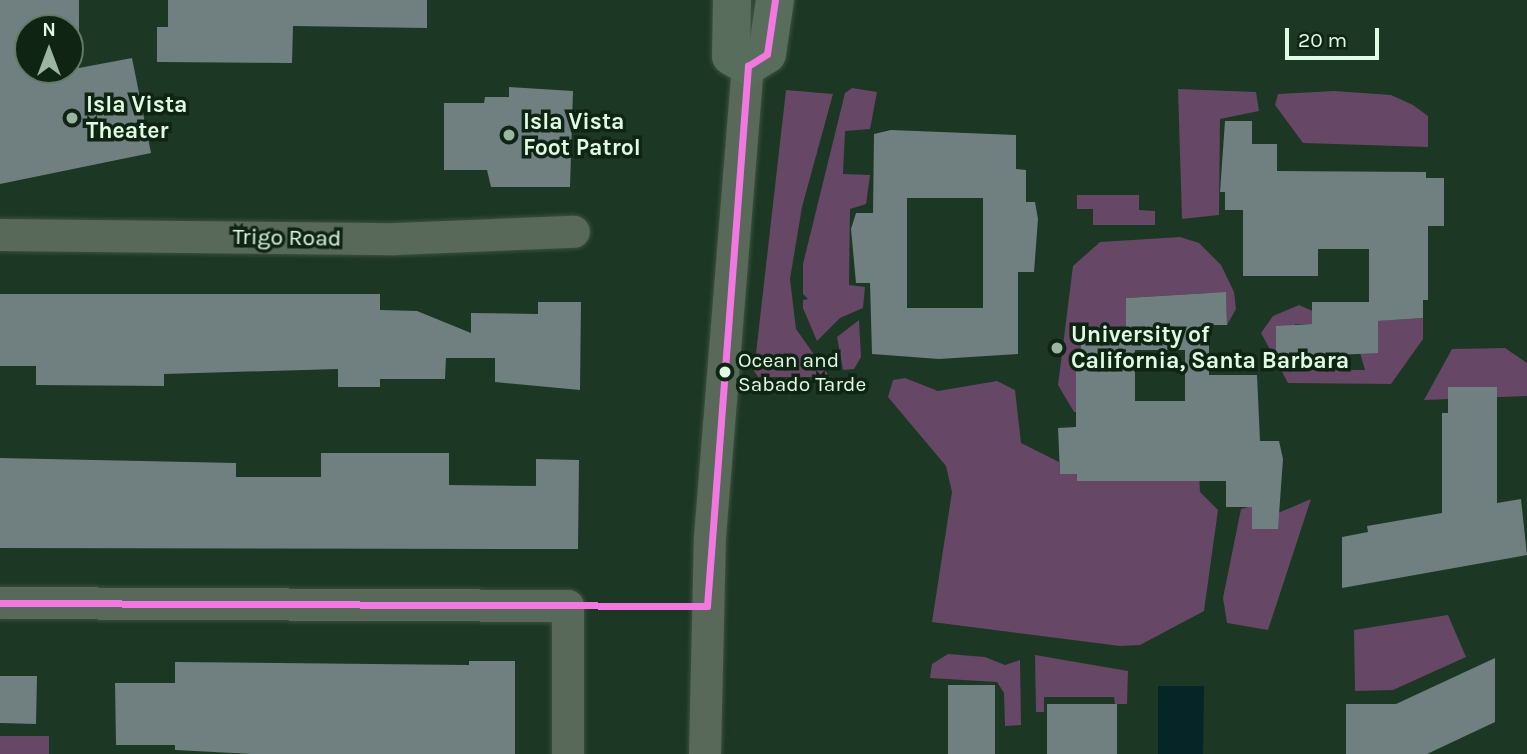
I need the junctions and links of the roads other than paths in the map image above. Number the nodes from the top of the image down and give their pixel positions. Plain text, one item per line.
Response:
1 (732, 0) edge
2 (775, 0) edge
3 (748, 66) junction
4 (574, 232) dead end
5 (0, 235) edge
6 (0, 603) edge
7 (568, 754) edge
8 (705, 754) edge

1 - 3 street
2 - 3 street
3 - 8 street
4 - 5 street, Trigo Road
6 - 7 street

